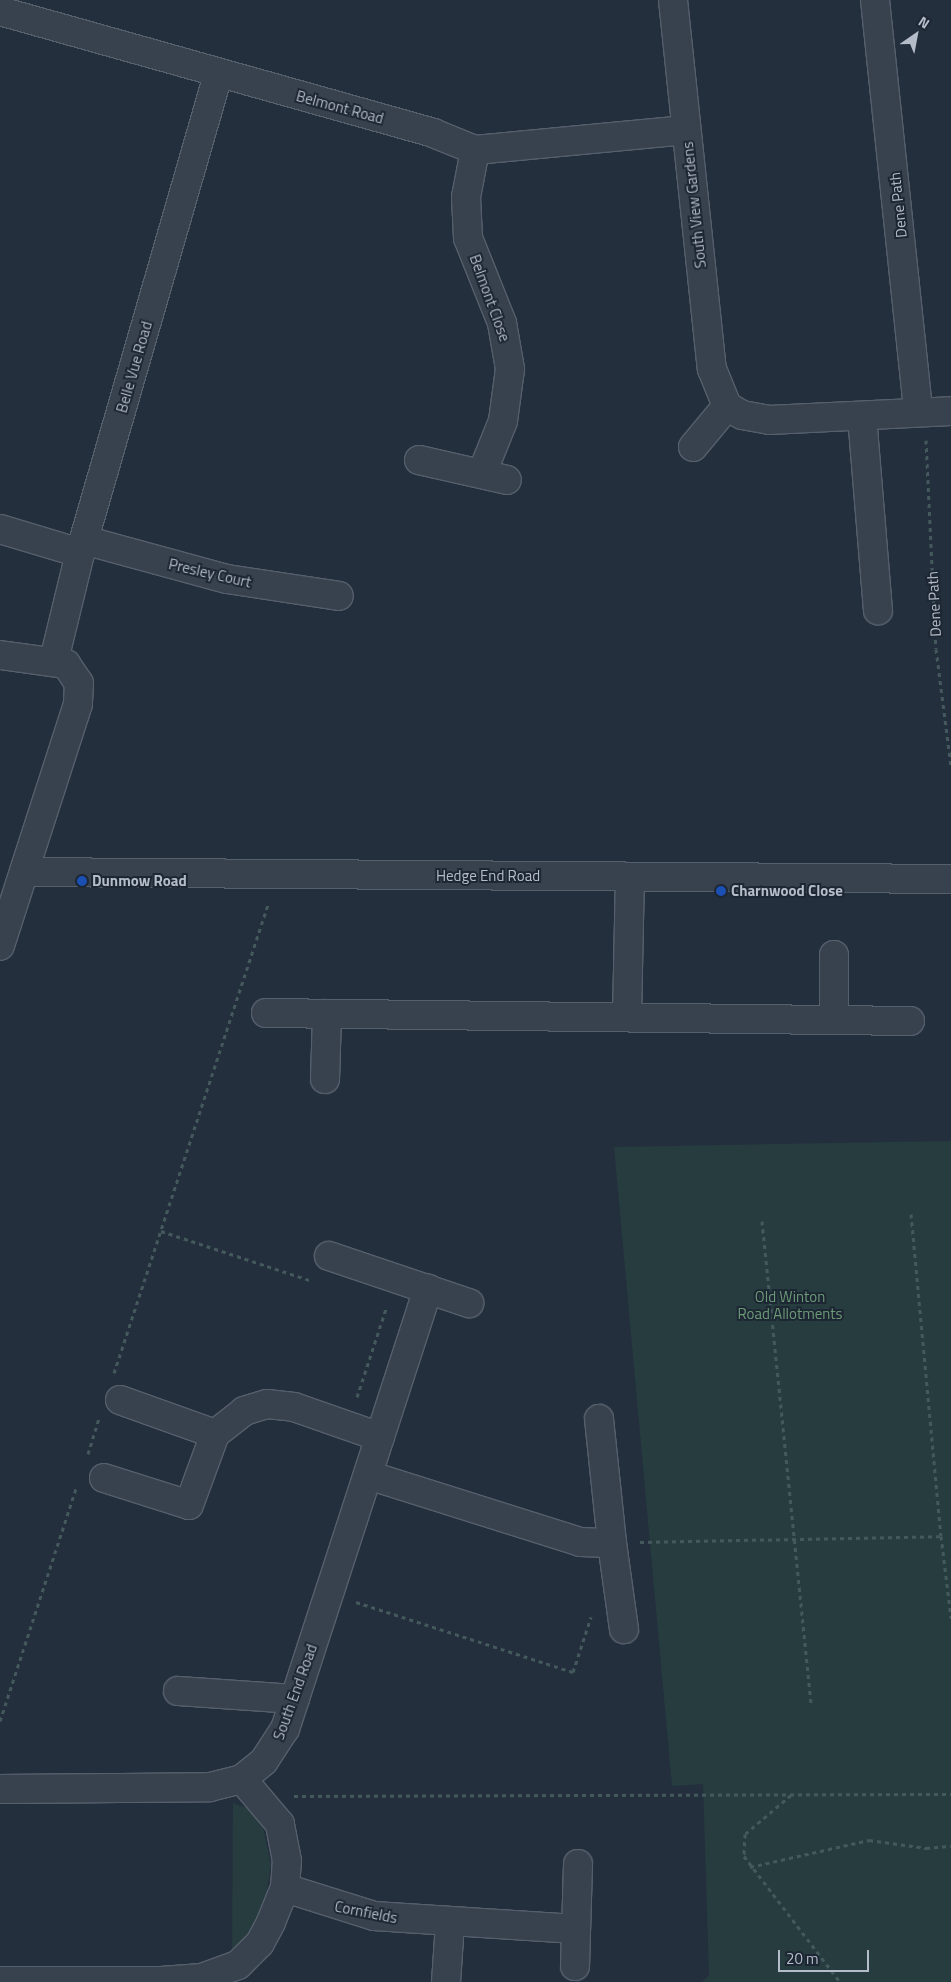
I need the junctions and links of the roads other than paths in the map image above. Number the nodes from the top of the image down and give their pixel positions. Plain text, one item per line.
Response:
1 (673, 0) edge
2 (875, 0) edge
3 (0, 11) edge
4 (218, 74) junction
5 (686, 130) junction
6 (475, 150) junction
7 (727, 406) junction
8 (931, 411) edge
9 (862, 416) junction
10 (694, 446) dead end
11 (419, 460) dead end
12 (0, 529) edge
13 (82, 546) junction
14 (339, 596) dead end
15 (878, 610) dead end
16 (0, 656) edge
17 (54, 660) junction
18 (24, 872) junction
19 (630, 877) junction
20 (951, 879) edge
21 (0, 946) edge
22 (834, 955) dead end
23 (266, 1012) dead end
24 (327, 1014) junction
25 (627, 1017) junction
26 (834, 1020) junction
27 (910, 1021) dead end
28 (325, 1079) dead end
29 (329, 1256) dead end
30 (428, 1289) junction
31 (469, 1303) dead end
32 (111, 1398) road end
33 (599, 1418) dead end
34 (214, 1434) junction
35 (380, 1437) junction
36 (368, 1476) junction
37 (104, 1478) dead end
38 (612, 1543) junction
39 (624, 1629) road end
40 (178, 1691) dead end
41 (294, 1699) junction
42 (250, 1788) junction
43 (0, 1789) edge
44 (578, 1864) dead end
45 (285, 1888) junction
46 (450, 1923) junction
47 (576, 1929) junction
48 (575, 1966) dead end
49 (0, 1982) edge
50 (161, 1982) edge
51 (446, 1982) edge

1 - 5 street, South View Gardens
2 - 8 street, Dene Path
3 - 4 street, Belmont Road
4 - 6 street, Belmont Road
4 - 13 street, Belle Vue Road
5 - 6 street, Belmont Road
5 - 7 street, South View Gardens
6 - 11 street, Belmont Close
7 - 9 street
7 - 10 street
8 - 9 street
9 - 15 street
12 - 13 street, Presley Court
13 - 14 street, Presley Court
13 - 17 street, Belle Vue Road
16 - 17 street
17 - 18 street
18 - 19 street, Hedge End Road
18 - 21 street
19 - 20 street, Hedge End Road
19 - 25 street
22 - 26 street
23 - 24 street
24 - 25 street
24 - 28 street
25 - 26 street
26 - 27 street
29 - 30 street
30 - 31 street
30 - 35 street, South End Road
32 - 34 street
33 - 38 street
34 - 35 street
34 - 37 street
35 - 36 street, South End Road
36 - 38 street
36 - 41 street, South End Road
38 - 39 street
40 - 41 street
41 - 42 street, South End Road
42 - 43 street
42 - 45 street
44 - 47 street
45 - 46 street, Cornfields
45 - 50 street
46 - 47 street, Cornfields
46 - 51 street
47 - 48 street
49 - 50 street

